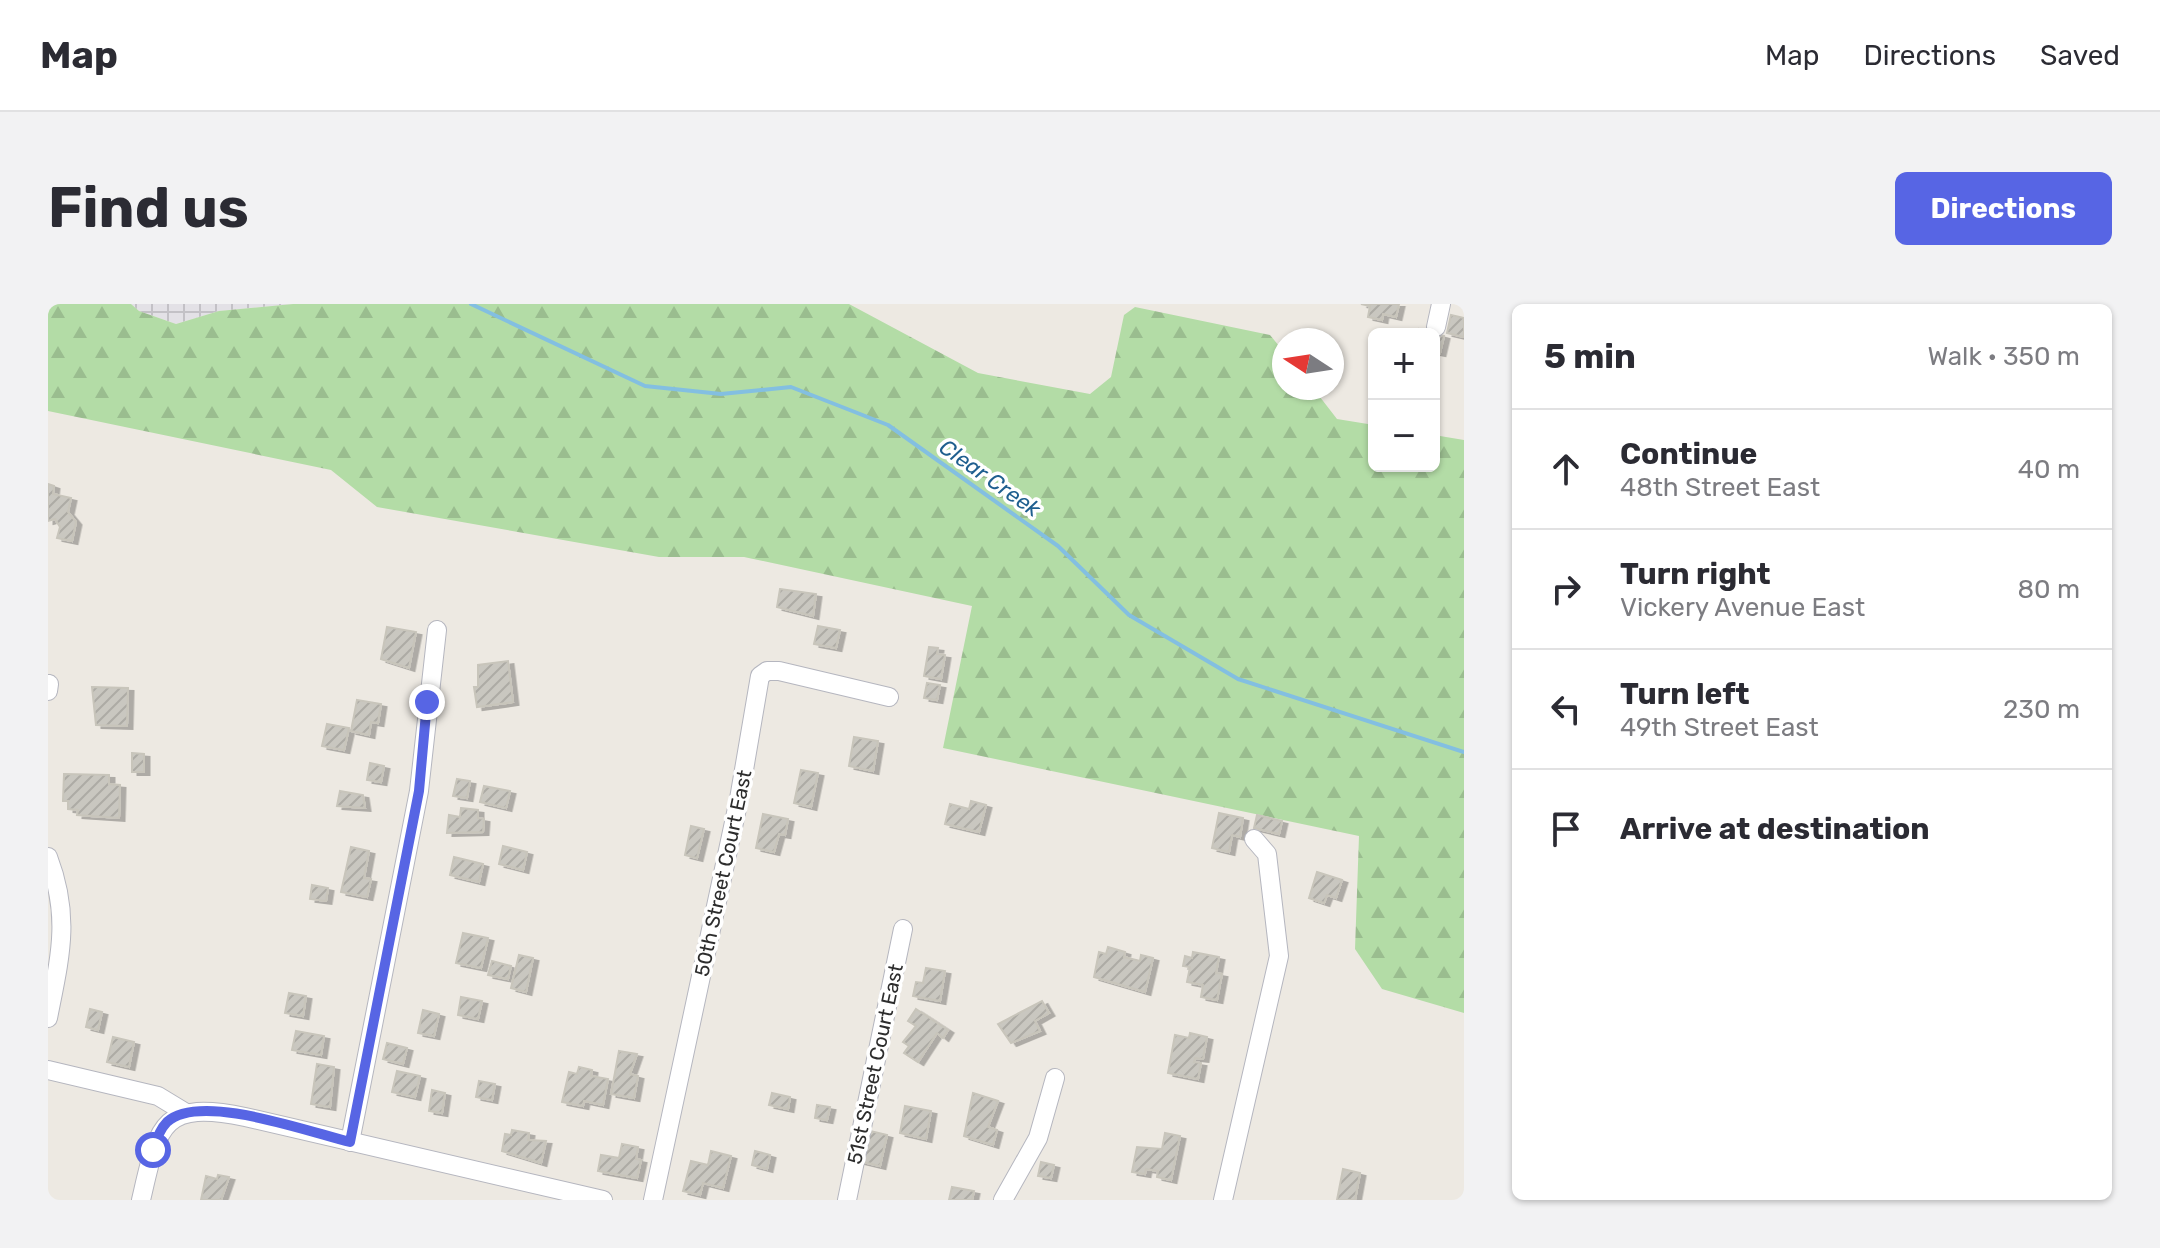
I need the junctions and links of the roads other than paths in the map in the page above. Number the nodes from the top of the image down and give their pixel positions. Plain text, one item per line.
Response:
1 (1441, 304) edge
2 (1436, 327) dead end
3 (437, 630) dead end
4 (889, 697) dead end
5 (1254, 839) dead end
6 (48, 857) edge
7 (56, 916) edge
8 (903, 929) dead end
9 (48, 1018) edge
10 (48, 1070) edge
11 (1055, 1078) dead end
12 (186, 1113) junction
13 (350, 1142) junction
14 (141, 1200) edge
15 (603, 1200) edge
16 (653, 1200) edge
17 (847, 1200) edge
18 (1003, 1200) edge
19 (1223, 1200) edge

1 - 2 street
3 - 13 street
4 - 16 street, 50th Street Court East
5 - 19 street
6 - 7 street
7 - 9 street
8 - 17 street, 51st Street Court East
10 - 12 street
11 - 18 street
12 - 13 street
12 - 14 street
13 - 15 street

